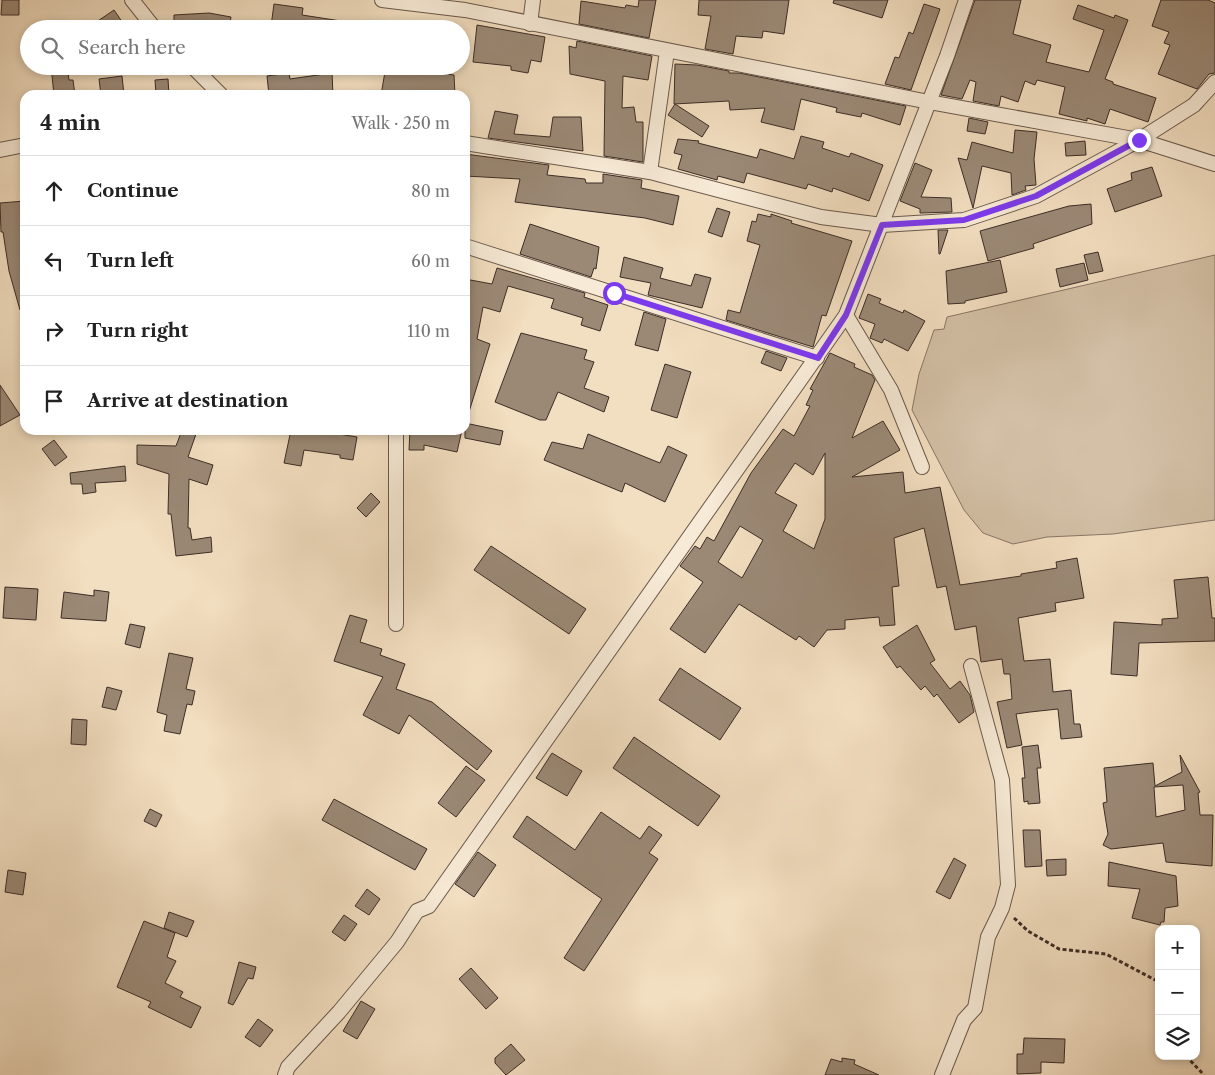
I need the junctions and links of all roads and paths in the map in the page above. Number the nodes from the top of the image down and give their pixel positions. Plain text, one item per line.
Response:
1 (132, 0) edge
2 (382, 0) edge
3 (455, 0) edge
4 (533, 0) edge
5 (966, 0) edge
6 (465, 10) junction
7 (148, 20) edge
8 (530, 24) junction
9 (667, 51) junction
10 (201, 75) edge
11 (1215, 82) edge
12 (216, 90) edge
13 (930, 102) junction
14 (1139, 140) junction
15 (470, 144) edge
16 (20, 146) edge
17 (0, 150) edge
18 (1215, 164) edge
19 (650, 172) junction
20 (882, 225) junction
21 (470, 248) edge
22 (846, 315) junction
23 (818, 358) junction
24 (396, 435) edge
25 (922, 467) dead end
26 (396, 624) dead end
27 (971, 666) dead end
28 (1002, 908) junction
29 (1155, 980) edge
30 (1190, 1060) edge
31 (285, 1075) edge
32 (942, 1075) edge
33 (1204, 1075) edge

1 - 7 street
2 - 6 street
3 - 6 street
4 - 8 street
5 - 13 street
6 - 8 street
8 - 9 street
9 - 13 street
9 - 19 street
10 - 12 street
11 - 14 street
13 - 14 street
13 - 20 street
14 - 18 street
14 - 20 street
15 - 19 street
16 - 17 street
19 - 20 street
20 - 22 street
21 - 23 street
22 - 23 street
22 - 25 street
23 - 31 street
24 - 26 street
27 - 28 street
28 - 29 path
28 - 32 street
30 - 33 path

